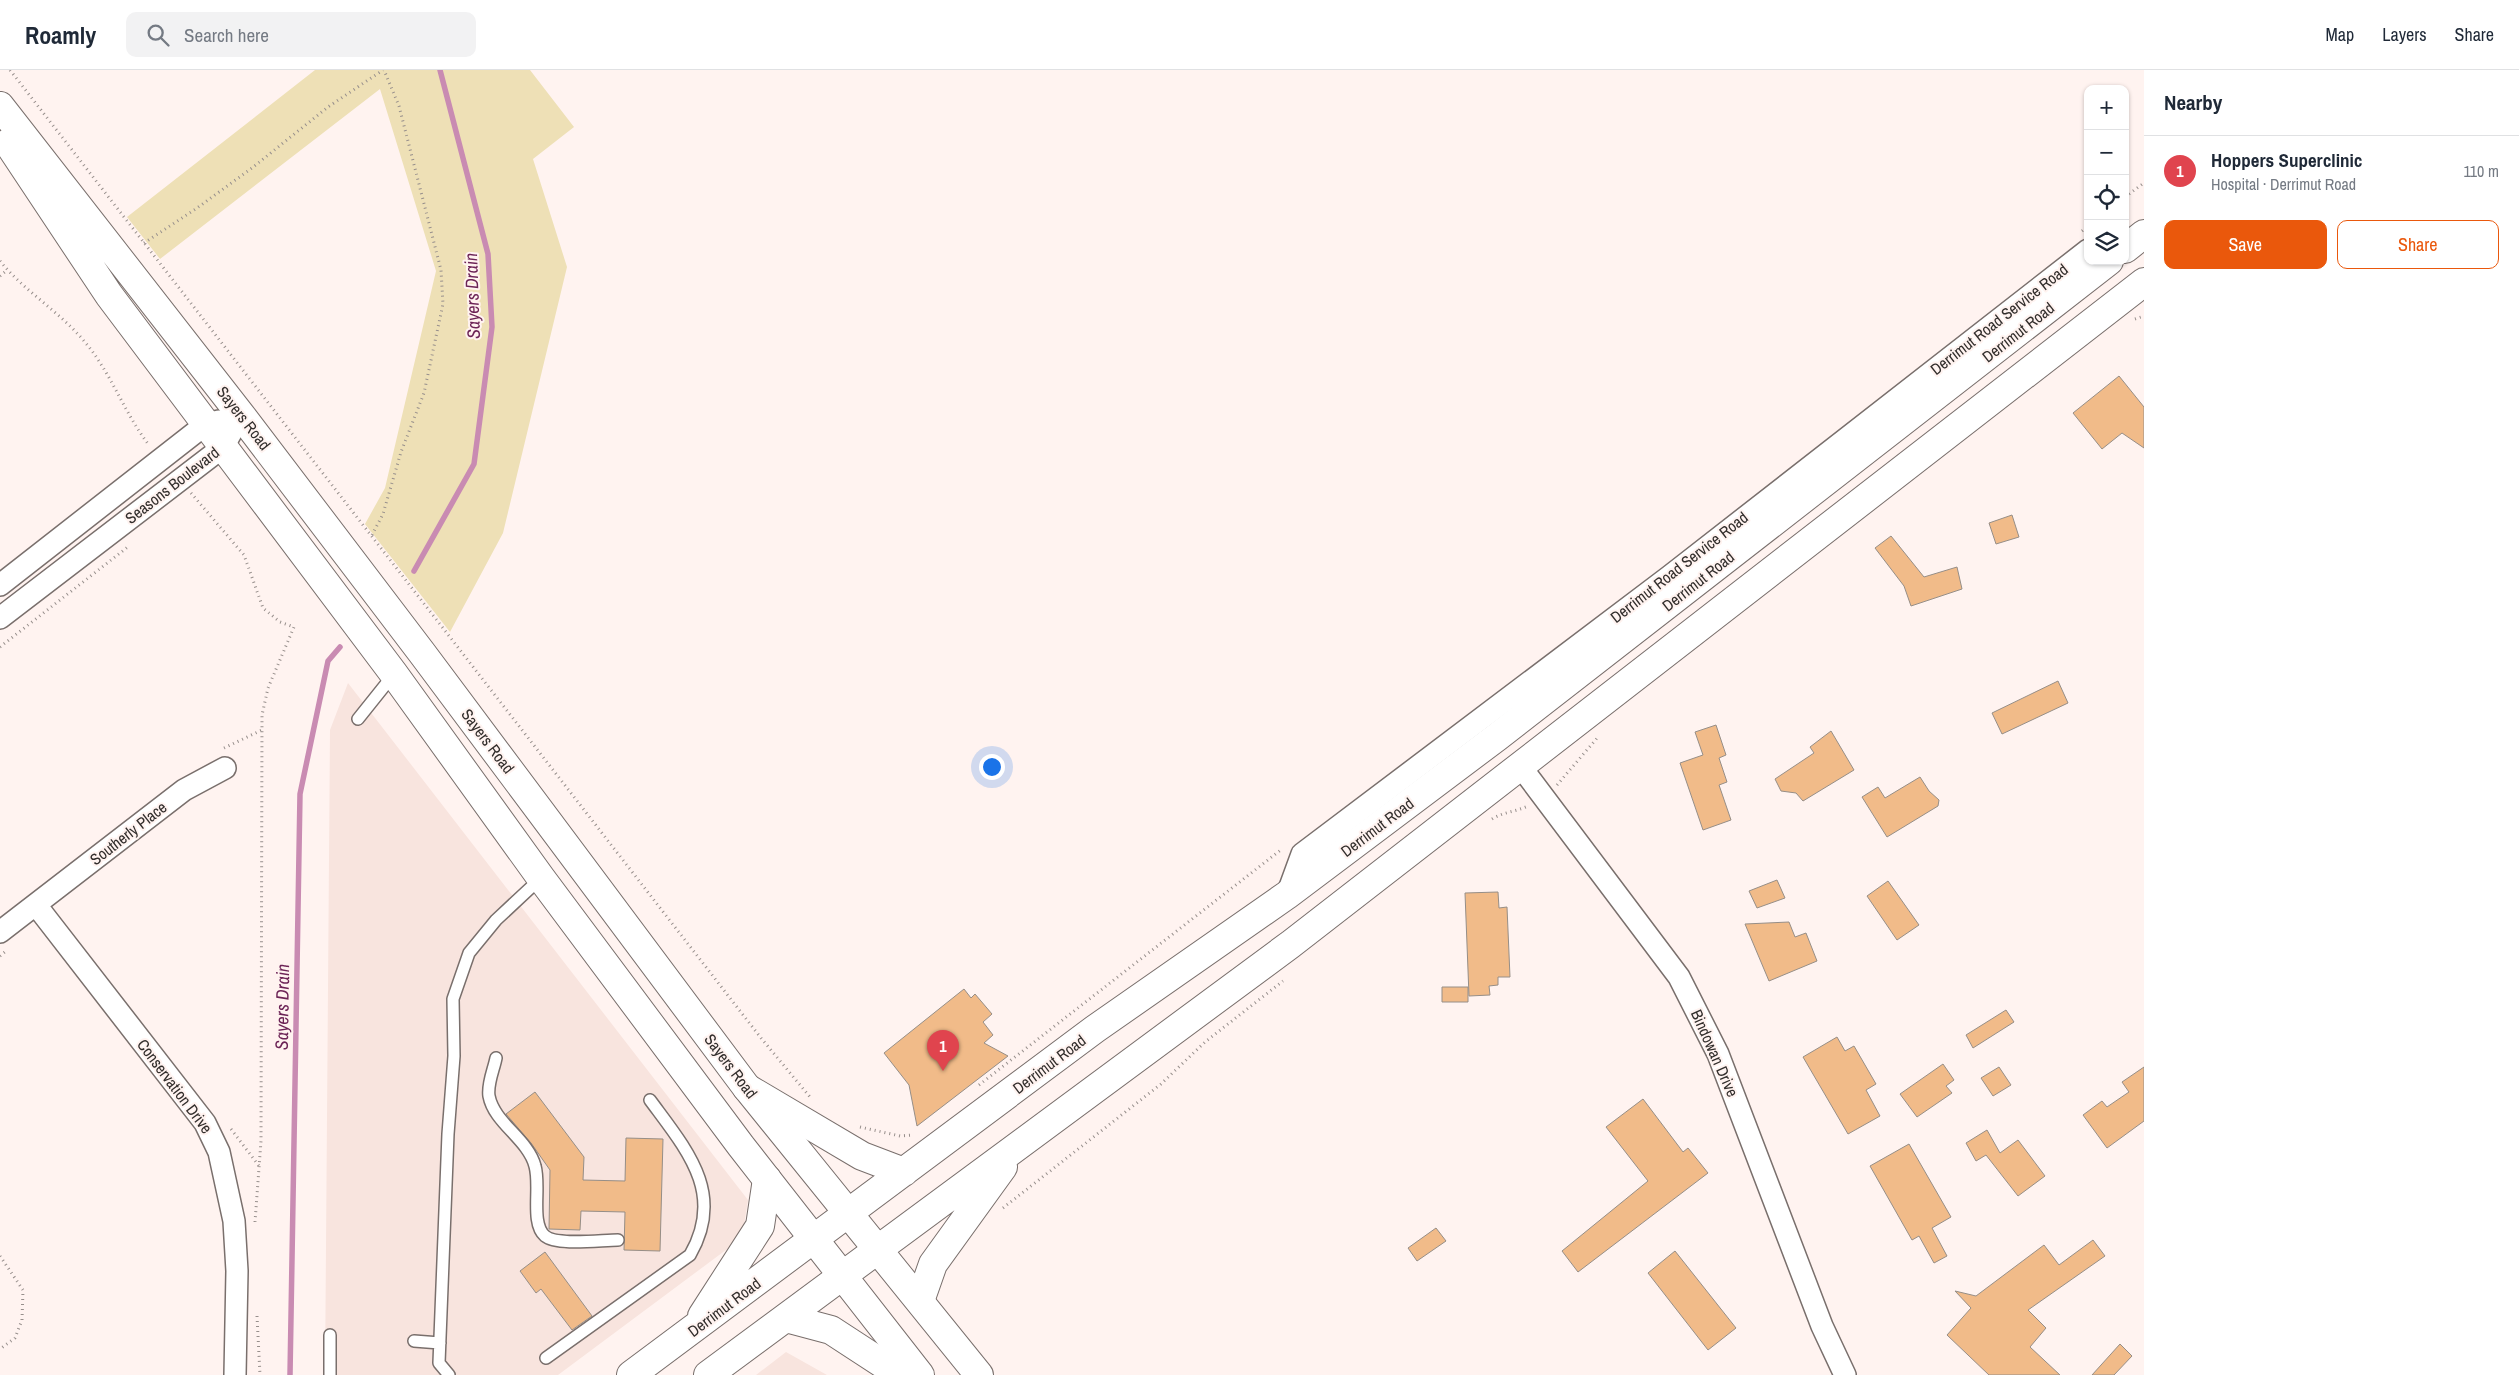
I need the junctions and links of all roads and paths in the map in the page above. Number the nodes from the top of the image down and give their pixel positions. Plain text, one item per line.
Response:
1 (10, 70) edge
2 (384, 70) edge
3 (0, 106) edge
4 (0, 130) edge
5 (2144, 183) edge
6 (2129, 194) edge
7 (2129, 233) edge
8 (2144, 233) edge
9 (144, 243) junction
10 (2129, 246) edge
11 (2084, 253) edge
12 (2104, 265) edge
13 (7, 270) dead end
14 (0, 276) edge
15 (2144, 282) edge
16 (241, 415) junction
17 (206, 424) junction
18 (223, 447) junction
19 (194, 496) dead end
20 (188, 501) dead end
21 (372, 535) junction
22 (132, 544) dead end
23 (1670, 576) junction
24 (0, 585) edge
25 (1667, 605) junction
26 (1722, 610) junction
27 (0, 618) edge
28 (0, 647) edge
29 (394, 674) junction
30 (358, 719) dead end
31 (262, 730) dead end
32 (1497, 737) junction
33 (224, 758) joint
34 (1521, 767) junction
35 (571, 852) junction
36 (541, 878) junction
37 (1287, 894) junction
38 (36, 905) junction
39 (0, 932) edge
40 (496, 1058) dead end
41 (747, 1088) junction
42 (650, 1100) dead end
43 (818, 1103) dead end
44 (858, 1127) dead end
45 (882, 1132) dead end
46 (1016, 1147) junction
47 (904, 1172) junction
48 (767, 1179) junction
49 (849, 1214) junction
50 (814, 1239) junction
51 (618, 1240) dead end
52 (878, 1250) junction
53 (0, 1256) edge
54 (843, 1277) junction
55 (920, 1301) junction
56 (786, 1318) junction
57 (692, 1332) junction
58 (330, 1335) dead end
59 (414, 1341) dead end
60 (440, 1343) junction
61 (0, 1348) edge
62 (546, 1358) dead end
63 (235, 1375) edge
64 (330, 1375) edge
65 (450, 1375) edge
66 (631, 1375) edge
67 (708, 1375) edge
68 (900, 1375) edge
69 (920, 1375) edge
70 (979, 1375) edge
71 (1845, 1375) edge

1 - 9 path
2 - 9 path
2 - 21 path
3 - 16 main road, Sayers Road
4 - 17 main road, Sayers Road
5 - 6 path
7 - 8 street
8 - 10 main road
9 - 21 path
11 - 23 street, Derrimut Road Service Road
12 - 25 main road, Derrimut Road
13 - 14 path
15 - 26 main road
16 - 17 street, Seasons Boulevard
16 - 18 street, Seasons Boulevard
16 - 35 main road, Sayers Road
17 - 18 main road, Sayers Road
17 - 24 street, Seasons Boulevard
18 - 27 street, Seasons Boulevard
18 - 29 main road, Sayers Road
19 - 20 path
21 - 43 path
22 - 28 path
23 - 25 street
23 - 37 street, Derrimut Road Service Road
25 - 26 main road
25 - 32 main road, Derrimut Road
26 - 34 main road
29 - 30 lane
29 - 36 main road, Sayers Road
31 - 33 path
32 - 34 main road
32 - 37 main road, Derrimut Road
33 - 38 street, Southerly Place
34 - 46 main road
34 - 71 street, Bindowan Drive
35 - 36 main road
35 - 41 main road, Sayers Road
36 - 48 main road, Sayers Road
36 - 60 lane
37 - 47 main road, Derrimut Road
38 - 39 street
38 - 63 street, Conservation Drive
40 - 51 lane
41 - 47 main road
41 - 49 main road, Sayers Road
42 - 62 lane
44 - 45 path
46 - 52 main road
46 - 55 main road
47 - 49 main road, Derrimut Road
48 - 50 main road, Sayers Road
48 - 57 main road
49 - 50 main road, Derrimut Road
49 - 52 main road, Sayers Road
50 - 54 main road, Sayers Road
50 - 57 main road, Derrimut Road
52 - 54 main road
52 - 55 main road, Sayers Road
53 - 61 path
54 - 56 main road
54 - 69 main road, Sayers Road
55 - 70 main road, Sayers Road
56 - 67 main road
56 - 68 main road
57 - 66 main road, Derrimut Road
58 - 64 lane
59 - 60 lane
60 - 65 lane

